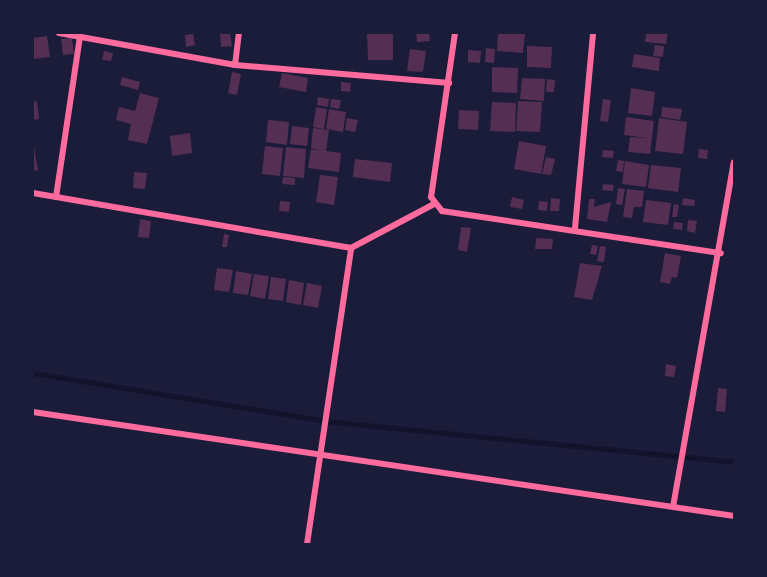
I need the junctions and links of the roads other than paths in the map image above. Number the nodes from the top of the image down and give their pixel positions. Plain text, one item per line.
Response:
1 (59, 33) edge
2 (239, 33) edge
3 (455, 33) edge
4 (593, 33) edge
5 (80, 37) junction
6 (235, 65) junction
7 (449, 82) junction
8 (734, 162) edge
9 (33, 193) edge
10 (56, 196) junction
11 (434, 204) junction
12 (575, 228) junction
13 (351, 248) junction
14 (721, 253) junction
15 (33, 412) edge
16 (321, 454) junction
17 (673, 507) junction
18 (734, 516) edge
19 (307, 544) edge

1 - 5 street
2 - 6 street
3 - 7 street
4 - 12 street
5 - 6 street
5 - 10 street
6 - 7 street
7 - 11 street
8 - 14 street
9 - 10 street
10 - 13 street
11 - 12 street
11 - 13 street
12 - 14 street
13 - 16 street
14 - 17 street
15 - 16 street
16 - 17 street
16 - 19 street
17 - 18 street

